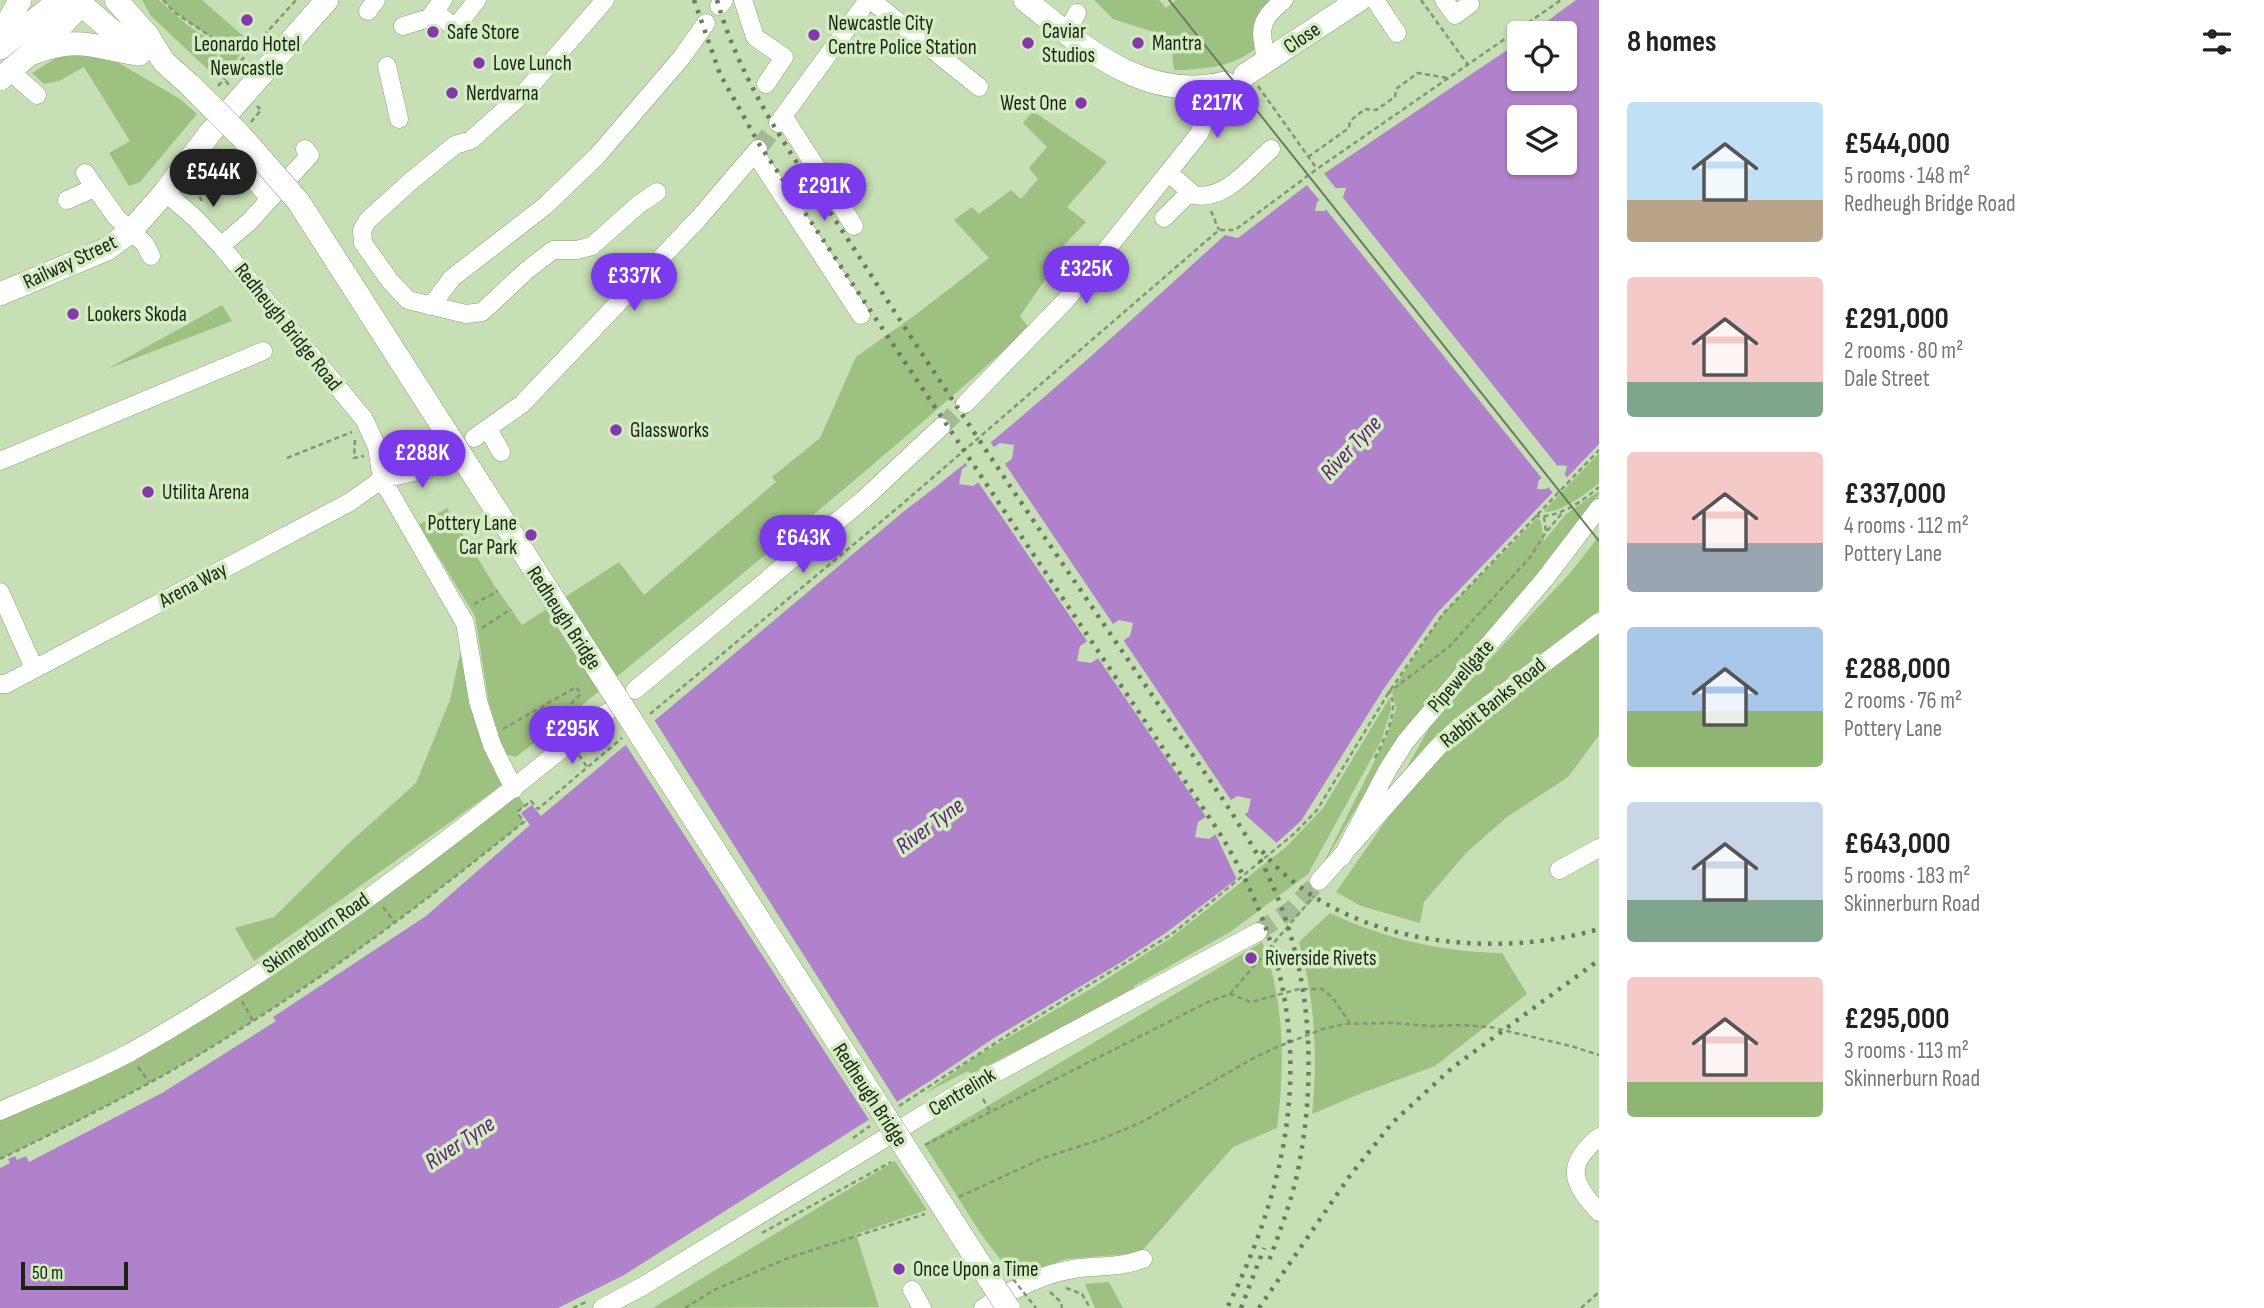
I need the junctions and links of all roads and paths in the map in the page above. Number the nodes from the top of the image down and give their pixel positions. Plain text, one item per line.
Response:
1 (20, 0) edge
2 (163, 0) edge
3 (296, 0) edge
4 (327, 0) edge
5 (477, 0) edge
6 (605, 0) edge
7 (743, 0) edge
8 (869, 0) edge
9 (1025, 0) edge
10 (1284, 0) edge
11 (1359, 0) edge
12 (1375, 0) edge
13 (1421, 0) edge
14 (1444, 0) edge
15 (1561, 0) edge
16 (74, 1) edge
17 (1470, 4) dead end
18 (124, 6) edge
19 (441, 8) edge
20 (706, 23) dead end
21 (403, 26) dead end
22 (1397, 33) dead end
23 (0, 37) edge
24 (0, 48) edge
25 (30, 54) junction
26 (139, 54) junction
27 (164, 62) junction
28 (1468, 65) junction
29 (387, 66) dead end
30 (5, 75) edge
31 (1238, 76) junction
32 (1450, 78) junction
33 (224, 80) junction
34 (766, 84) dead end
35 (979, 87) dead end
36 (37, 95) dead end
37 (242, 97) junction
38 (399, 119) dead end
39 (1271, 149) dead end
40 (313, 153) dead end
41 (1308, 157) junction
42 (240, 164) dead end
43 (1317, 169) junction
44 (1169, 173) junction
45 (165, 192) junction
46 (657, 192) dead end
47 (1190, 192) junction
48 (270, 198) junction
49 (67, 200) dead end
50 (1209, 205) dead end
51 (1164, 218) dead end
52 (854, 226) dead end
53 (1219, 230) junction
54 (131, 231) junction
55 (226, 251) junction
56 (151, 256) dead end
57 (0, 294) edge
58 (431, 306) junction
59 (861, 315) dead end
60 (263, 351) dead end
61 (965, 404) tunnel mouth
62 (941, 427) tunnel mouth
63 (353, 432) dead end
64 (1599, 450) edge
65 (500, 452) dead end
66 (287, 458) dead end
67 (444, 458) dead end
68 (0, 461) edge
69 (382, 479) junction
70 (1599, 487) edge
71 (1599, 508) edge
72 (1566, 510) junction
73 (1535, 516) junction
74 (1544, 517) junction
75 (1546, 532) junction
76 (0, 592) edge
77 (511, 609) dead end
78 (1599, 622) edge
79 (481, 629) dead end
80 (34, 668) junction
81 (0, 684) edge
82 (635, 690) dead end
83 (1389, 691) junction
84 (606, 713) dead end
85 (650, 714) dead end
86 (498, 719) dead end
87 (553, 721) dead end
88 (622, 738) dead end
89 (1369, 768) dead end
90 (514, 789) junction
91 (1599, 848) edge
92 (1342, 857) junction
93 (1559, 870) dead end
94 (1315, 885) joint
95 (372, 893) junction
96 (395, 923) junction
97 (1258, 932) tunnel mouth
98 (1230, 994) junction
99 (247, 1009) dead end
100 (253, 1021) junction
101 (1350, 1024) junction
102 (1599, 1055) edge
103 (0, 1111) edge
104 (891, 1111) dead end
105 (880, 1119) dead end
106 (1599, 1137) edge
107 (846, 1142) dead end
108 (918, 1148) dead end
109 (0, 1159) edge
110 (895, 1160) dead end
111 (958, 1198) dead end
112 (934, 1210) dead end
113 (1599, 1212) edge
114 (752, 1239) dead end
115 (1143, 1259) dead end
116 (986, 1272) junction
117 (912, 1290) dead end
118 (1599, 1292) edge
119 (600, 1302) edge
120 (1020, 1302) edge
121 (573, 1308) edge
122 (685, 1308) edge
123 (922, 1308) edge
124 (983, 1308) edge
125 (995, 1308) edge
126 (1062, 1308) edge
127 (1090, 1308) edge
128 (1581, 1308) edge

1 - 23 main road
2 - 33 path
3 - 33 path
4 - 37 main road, Railway Street
5 - 19 street
6 - 58 street
7 - 34 street
8 - 35 street
8 - 52 street
9 - 31 main road
10 - 31 street
11 - 31 main road, Close
12 - 22 street
13 - 28 path
14 - 17 street
15 - 28 path
16 - 24 main road
16 - 25 main road
16 - 26 main road
18 - 27 main road
19 - 21 street
20 - 58 street
25 - 26 main road
25 - 30 main road
26 - 27 main road
27 - 116 main road, Redheugh Bridge, bridge
28 - 32 path
29 - 38 street
30 - 36 street
31 - 41 path
31 - 44 street
32 - 41 path
32 - 43 path
33 - 37 path
37 - 45 main road, Railway Street
39 - 47 street
40 - 48 street
41 - 43 path
42 - 48 street
43 - 53 path
44 - 47 street
44 - 61 street
45 - 54 main road, Railway Street
45 - 55 street, Redheugh Bridge Road
46 - 58 street
47 - 51 street
48 - 55 street
49 - 54 street
50 - 53 path
53 - 85 path
54 - 56 street
54 - 57 main road, Railway Street
55 - 69 street, Redheugh Bridge Road
59 - 65 street
60 - 68 street
62 - 82 street
63 - 66 path
64 - 73 path
67 - 69 street
69 - 80 street, Arena Way
69 - 90 street, Redheugh Bridge Road
70 - 72 path
71 - 92 street, Pipewellgate
72 - 74 path
72 - 75 path
73 - 74 path
73 - 83 path
74 - 75 path
75 - 83 path
76 - 80 street
77 - 79 path
78 - 92 street, Rabbit Banks Road
80 - 81 street, Arena Way
83 - 89 path
83 - 104 path
84 - 90 street, Skinnerburn Road
86 - 87 path
88 - 96 path
90 - 95 street, Skinnerburn Road
91 - 93 street
92 - 94 street
94 - 98 path
95 - 96 path
95 - 103 street, Skinnerburn Road
96 - 100 path
97 - 119 street, Centrelink
98 - 101 path
98 - 108 path
99 - 100 path
100 - 109 path
101 - 102 path
101 - 111 path
105 - 107 path
106 - 113 street
110 - 114 path
112 - 122 path
115 - 124 street
116 - 120 main road
116 - 125 main road, bridge
117 - 123 street
118 - 128 path
119 - 121 path
126 - 127 path

